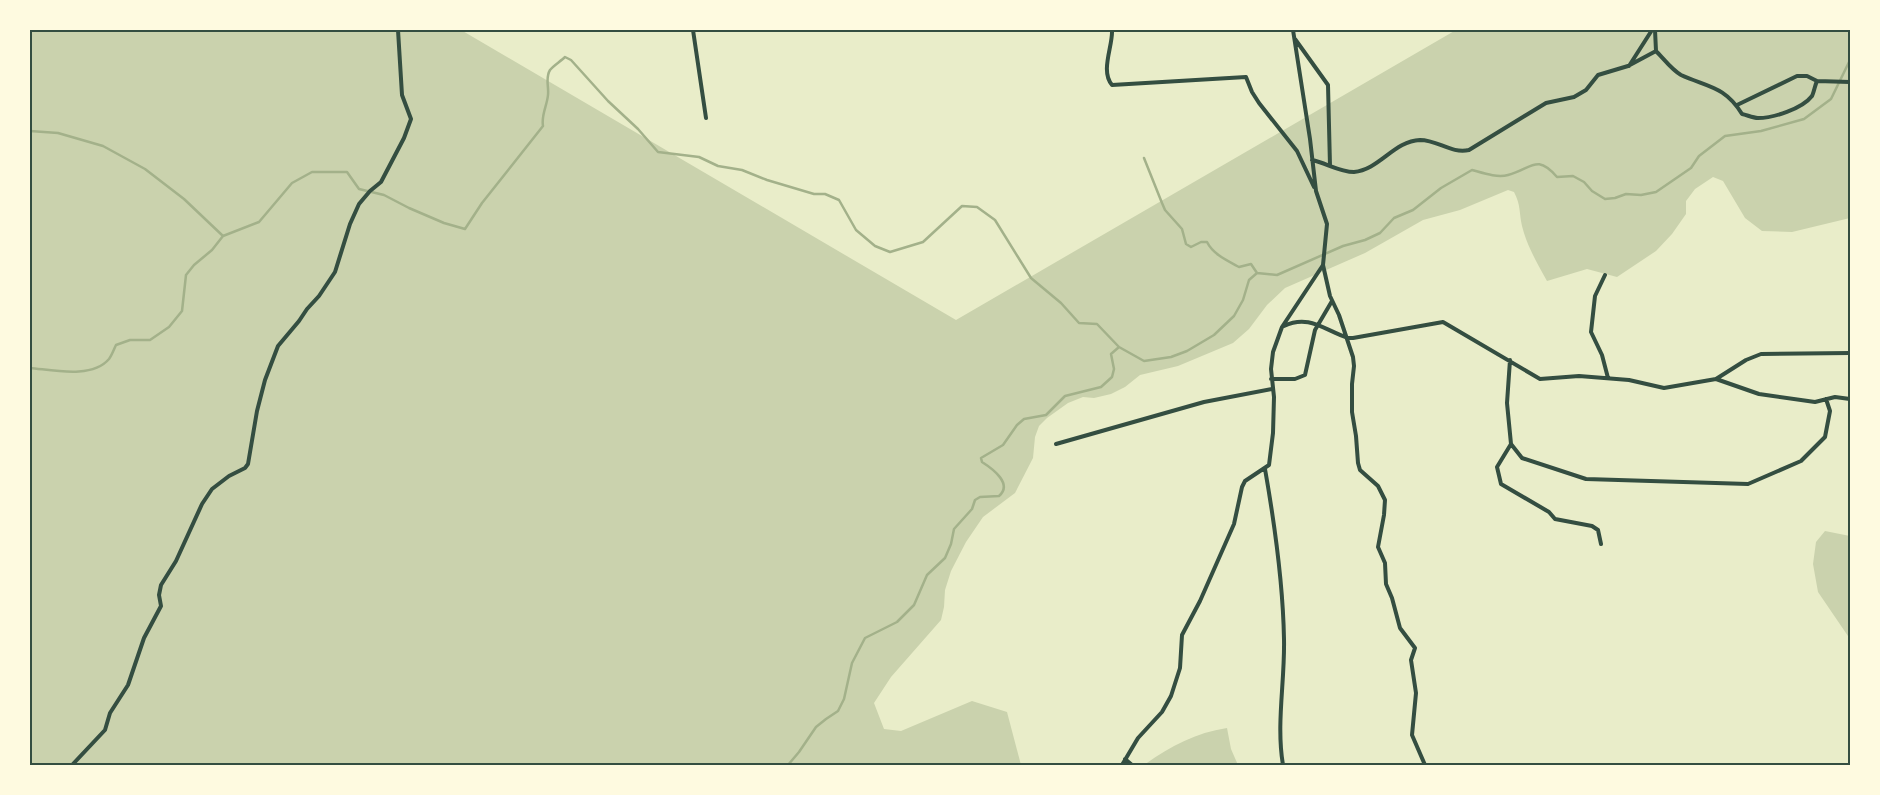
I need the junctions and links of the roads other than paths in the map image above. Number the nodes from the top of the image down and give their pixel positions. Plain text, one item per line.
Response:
1 (398, 30) edge
2 (693, 30) edge
3 (1112, 30) edge
4 (1293, 30) edge
5 (1654, 30) edge
6 (1294, 39) junction
7 (1656, 51) junction
8 (1628, 66) junction
9 (1817, 80) junction
10 (1850, 82) edge
11 (1736, 105) junction
12 (706, 118) dead end
13 (1312, 160) junction
14 (1330, 166) junction
15 (1316, 191) junction
16 (1322, 265) junction
17 (1605, 275) dead end
18 (1332, 301) junction
19 (1317, 325) junction
20 (1282, 327) junction
21 (1348, 338) junction
22 (1850, 353) edge
23 (1510, 360) junction
24 (1608, 378) junction
25 (1271, 379) junction
26 (1716, 379) junction
27 (1272, 388) junction
28 (1826, 399) junction
29 (1850, 399) edge
30 (1056, 444) dead end
31 (1512, 444) junction
32 (1265, 469) junction
33 (1601, 544) dead end
34 (1125, 759) junction
35 (72, 765) edge
36 (1122, 765) edge
37 (1132, 765) edge
38 (1283, 765) edge
39 (1425, 765) edge

1 - 35 street
2 - 12 street
3 - 15 street
4 - 6 street
5 - 7 street
5 - 8 street
6 - 13 street
6 - 14 street
7 - 8 street
7 - 11 street
8 - 14 street
9 - 10 street
9 - 11 street
9 - 11 street
13 - 14 street
13 - 15 street
15 - 16 street
16 - 18 street
16 - 20 street
17 - 24 street
18 - 19 street
18 - 21 street
19 - 20 street
19 - 21 street
19 - 25 street
20 - 25 street
21 - 23 street
21 - 39 street
22 - 26 street
23 - 24 street
23 - 31 street
24 - 26 street
25 - 27 street
26 - 28 street
27 - 30 street
27 - 32 street
28 - 29 street
28 - 31 street
31 - 33 street
32 - 34 street
32 - 38 street
34 - 36 street
34 - 37 street

